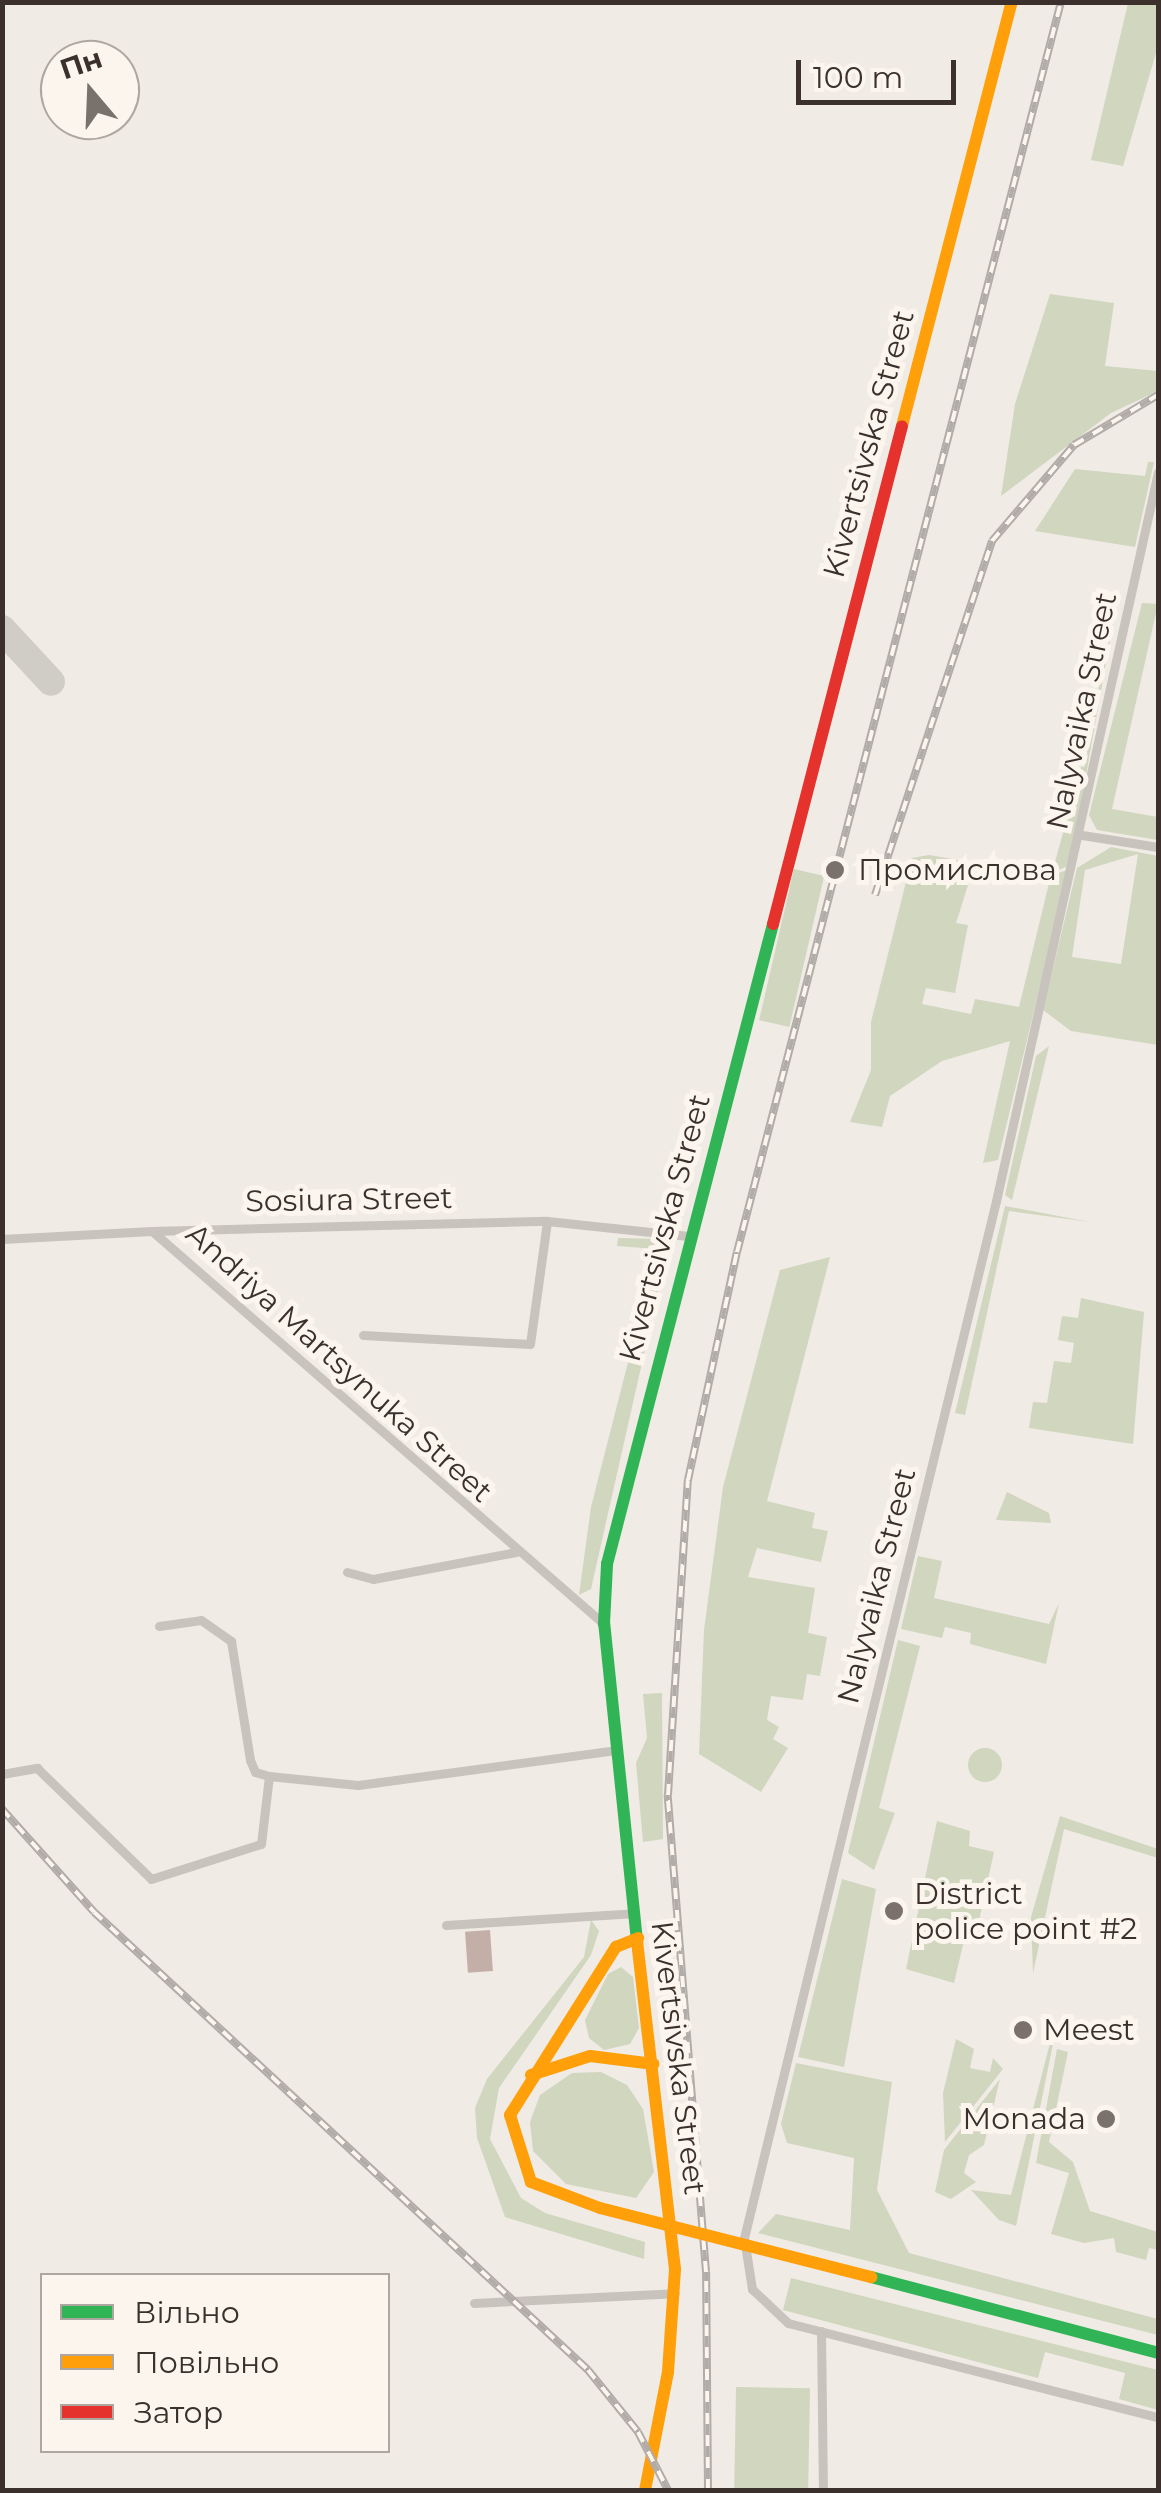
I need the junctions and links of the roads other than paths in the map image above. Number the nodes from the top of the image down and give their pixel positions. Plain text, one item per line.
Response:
1 (1012, 2) edge
2 (1158, 472) edge
3 (1082, 835) junction
4 (1158, 847) edge
5 (548, 1221) junction
6 (152, 1231) junction
7 (688, 1236) junction
8 (2, 1239) edge
9 (363, 1335) dead end
10 (516, 1552) junction
11 (347, 1572) dead end
12 (604, 1624) junction
13 (158, 1626) dead end
14 (616, 1750) junction
15 (2, 1774) edge
16 (269, 1776) junction
17 (634, 1913) junction
18 (446, 1925) dead end
19 (638, 1938) junction
20 (653, 2064) junction
21 (529, 2076) junction
22 (674, 2292) junction
23 (474, 2303) dead end
24 (820, 2332) junction
25 (1158, 2353) edge
26 (1158, 2417) edge
27 (645, 2490) edge
28 (823, 2490) edge

1 - 7 main road, Kivertsivska Street
2 - 3 street, Nalyvaika Street
3 - 4 street
3 - 24 street, Nalyvaika Street
5 - 6 street, Sosiura Street
5 - 7 street, Sosiura Street
5 - 9 street
6 - 8 street, Andriya Martsynuka Street
6 - 10 street, Andriya Martsynuka Street
7 - 12 main road, Kivertsivska Street
10 - 11 street
10 - 12 street, Andriya Martsynuka Street
12 - 14 main road, Kivertsivska Street
13 - 16 street
14 - 16 street
14 - 17 main road, Kivertsivska Street
15 - 16 street
17 - 18 street
17 - 19 main road, Kivertsivska Street
19 - 20 main road, Kivertsivska Street
19 - 21 main road
20 - 21 main road
20 - 22 main road, Kivertsivska Street
21 - 25 main road, bridge
22 - 23 street
22 - 27 main road, Kivertsivska Street
24 - 26 street, Nalyvaika Street
24 - 28 street

